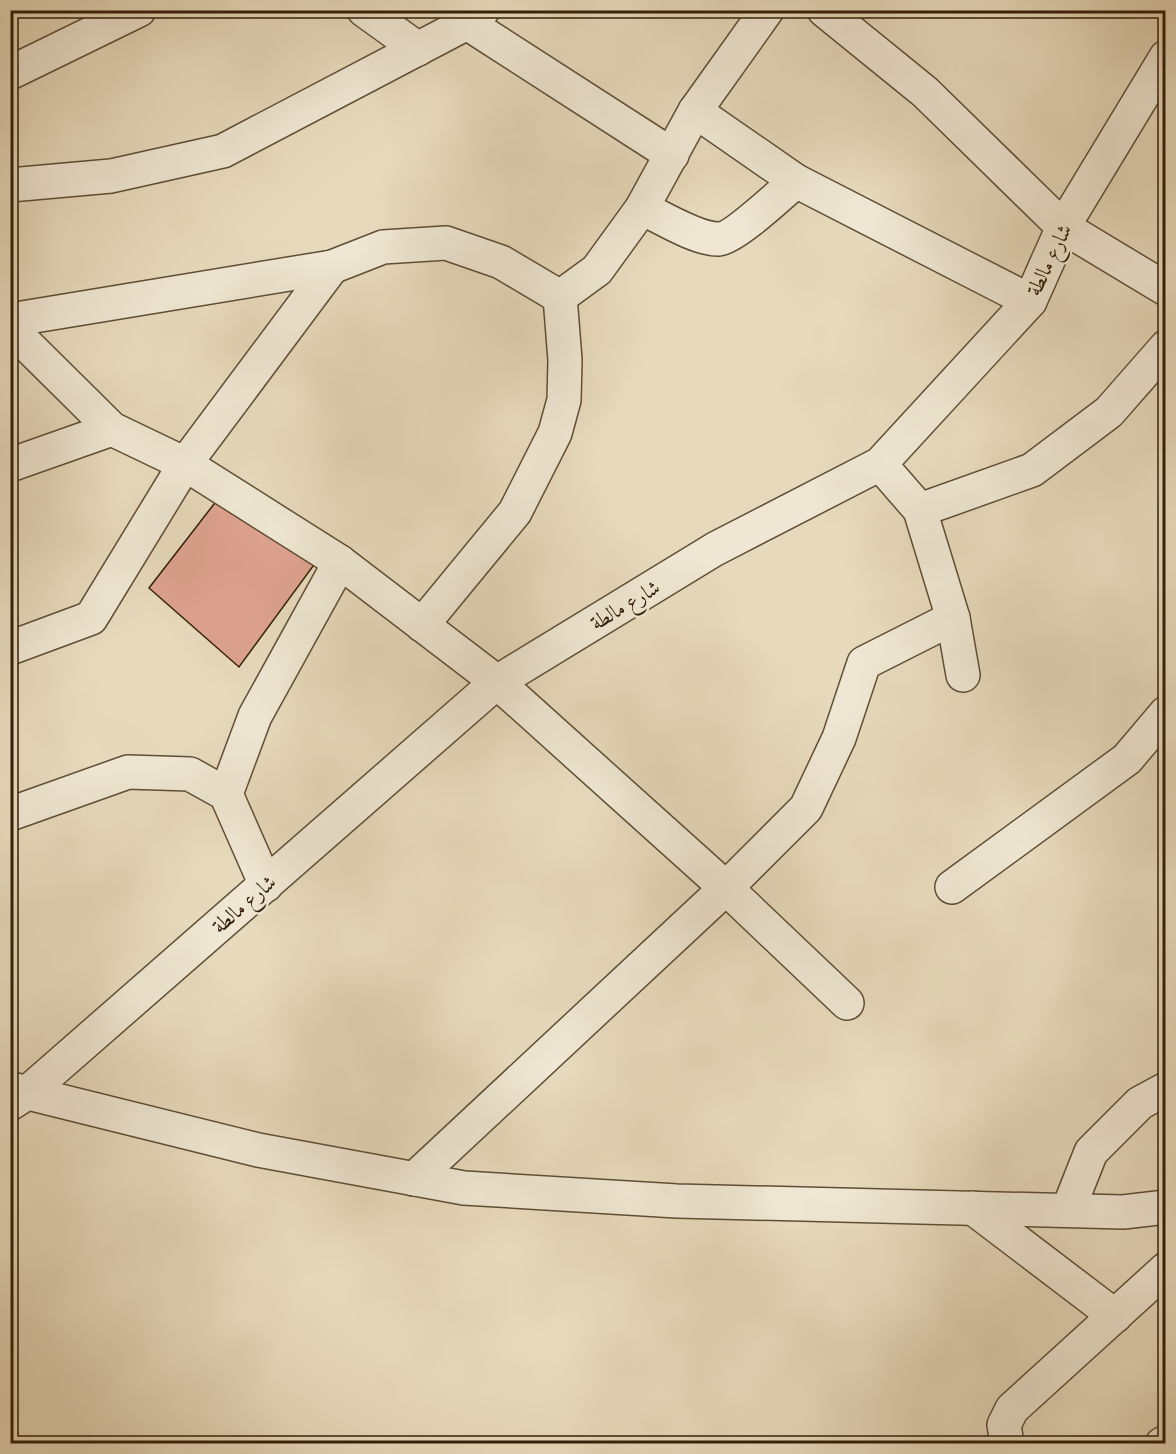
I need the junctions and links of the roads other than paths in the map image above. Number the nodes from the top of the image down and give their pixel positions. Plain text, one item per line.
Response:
1 (139, 10) edge
2 (364, 10) edge
3 (767, 10) edge
4 (824, 10) edge
5 (475, 17) edge
6 (418, 49) junction
7 (1166, 57) edge
8 (17, 62) edge
9 (695, 111) junction
10 (672, 155) junction
11 (796, 181) junction
12 (10, 185) edge
13 (642, 208) junction
14 (1063, 227) junction
15 (332, 267) junction
16 (1166, 289) edge
17 (560, 297) junction
18 (1030, 301) junction
19 (10, 320) edge
20 (10, 328) edge
21 (1166, 347) edge
22 (112, 429) junction
23 (185, 464) junction
24 (880, 464) junction
25 (10, 465) edge
26 (920, 510) junction
27 (340, 562) junction
28 (953, 618) junction
29 (422, 626) junction
30 (10, 648) edge
31 (963, 675) dead end
32 (497, 682) junction
33 (1161, 728) edge
34 (226, 794) junction
35 (10, 814) edge
36 (266, 885) junction
37 (952, 887) dead end
38 (726, 888) junction
39 (848, 1003) dead end
40 (1166, 1089) edge
41 (16, 1095) edge
42 (414, 1179) junction
43 (1166, 1207) edge
44 (973, 1208) junction
45 (1068, 1210) junction
46 (1166, 1269) edge
47 (1115, 1316) junction
48 (1007, 1443) edge

1 - 8 street
2 - 6 street
3 - 9 street
4 - 14 street
5 - 6 street
5 - 10 street
6 - 12 street
7 - 14 street, شارع مالطة
9 - 10 street
9 - 11 street
10 - 13 street
11 - 13 street
11 - 18 street
13 - 17 street
14 - 16 street
14 - 18 street, شارع مالطة
15 - 17 street
15 - 19 street
15 - 23 street
17 - 29 street
18 - 24 street, شارع مالطة
20 - 22 street
21 - 26 street
22 - 23 street
22 - 25 street
23 - 27 street
23 - 30 street
24 - 26 street
24 - 32 street, شارع مالطة
26 - 28 street
27 - 29 street
27 - 34 street
28 - 31 street
28 - 38 street
29 - 32 street
32 - 36 street, شارع مالطة
32 - 38 street
33 - 37 street
34 - 35 street
34 - 36 street
36 - 41 street, شارع مالطة
38 - 39 street
38 - 42 street
40 - 45 street
41 - 42 street
42 - 44 street
43 - 45 street
44 - 45 street
44 - 47 street
46 - 47 street
47 - 48 street

